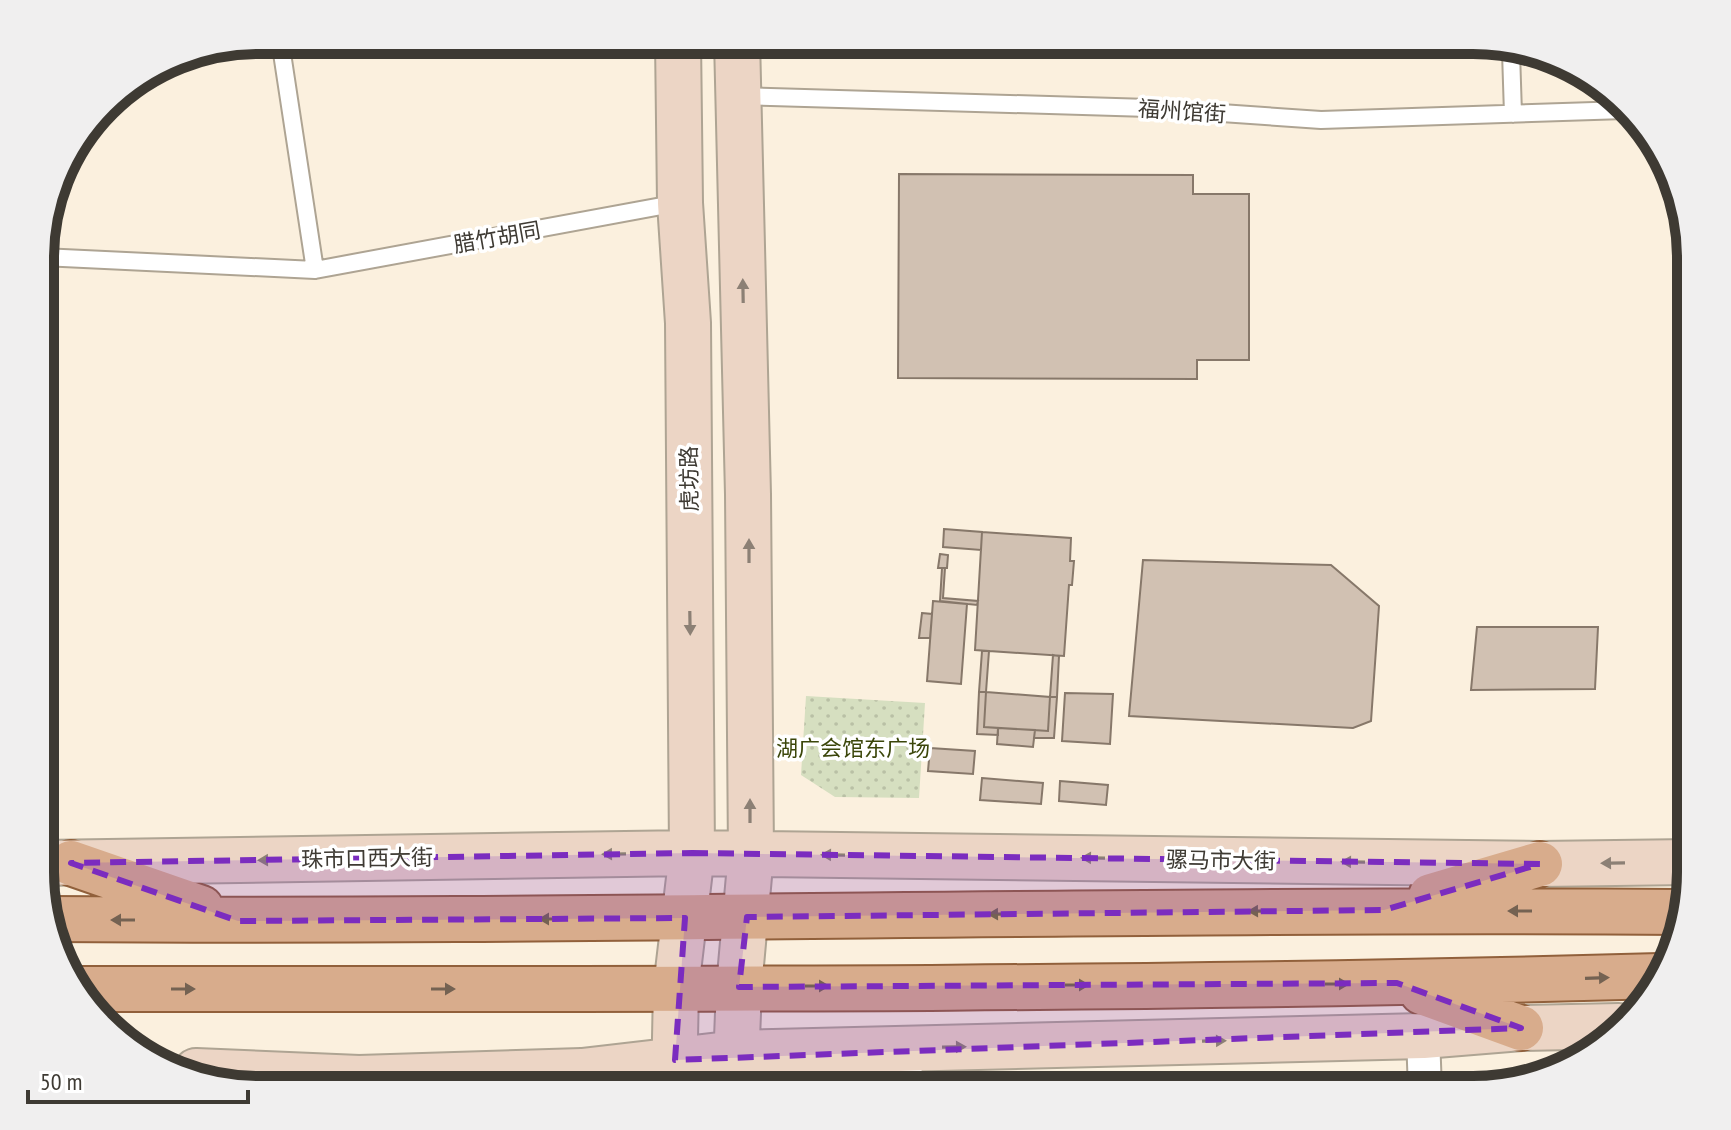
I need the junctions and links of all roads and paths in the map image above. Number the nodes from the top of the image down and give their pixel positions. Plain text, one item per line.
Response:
1 (282, 54) edge
2 (678, 54) edge
3 (737, 54) edge
4 (1511, 58) edge
5 (738, 96) junction
6 (1612, 110) edge
7 (1513, 114) junction
8 (680, 203) junction
9 (54, 258) edge
10 (315, 270) junction
11 (692, 853) junction
12 (751, 854) junction
13 (1677, 862) edge
14 (56, 863) edge
15 (1540, 864) junction
16 (1384, 910) junction
17 (1673, 912) edge
18 (747, 917) junction
19 (685, 918) junction
20 (60, 919) edge
21 (238, 921) junction
22 (1648, 976) edge
23 (1397, 983) junction
24 (739, 987) junction
25 (676, 988) junction
26 (91, 989) edge
27 (1606, 1026) edge
28 (1521, 1028) junction
29 (1423, 1036) junction
30 (906, 1069) edge
31 (736, 1071) edge
32 (222, 1072) edge
33 (675, 1075) edge
34 (312, 1076) edge
35 (423, 1076) edge
36 (1424, 1076) edge

1 - 10 lane
2 - 8 street, 虎坊路
3 - 5 street
4 - 7 lane
5 - 7 lane, 福州馆街
12 -> 5 street
6 - 7 lane, 福州馆街
8 - 10 lane, 腊竹胡同
8 -> 11 street, 虎坊路
9 - 10 lane, 腊竹胡同
11 - 12 street, 珠市口西大街
11 -> 14 street, 珠市口西大街
11 - 19 street, 虎坊路
15 -> 12 street, 骡马市大街
12 - 18 street
13 -> 15 street, 骡马市大街
14 - 21 main road
15 - 16 main road
17 -> 16 main road
16 -> 18 main road
18 - 19 main road
18 - 24 street
19 -> 21 main road
19 - 25 street, 虎坊路
21 -> 20 main road
23 -> 22 main road
24 -> 23 main road
23 - 28 main road
24 - 25 main road
24 - 31 street
26 -> 25 main road
25 - 33 street, 虎坊路
27 - 28 street
28 - 29 street
30 -> 29 street
29 - 36 street
30 - 31 street
31 - 33 street
32 - 34 street
33 - 35 street

